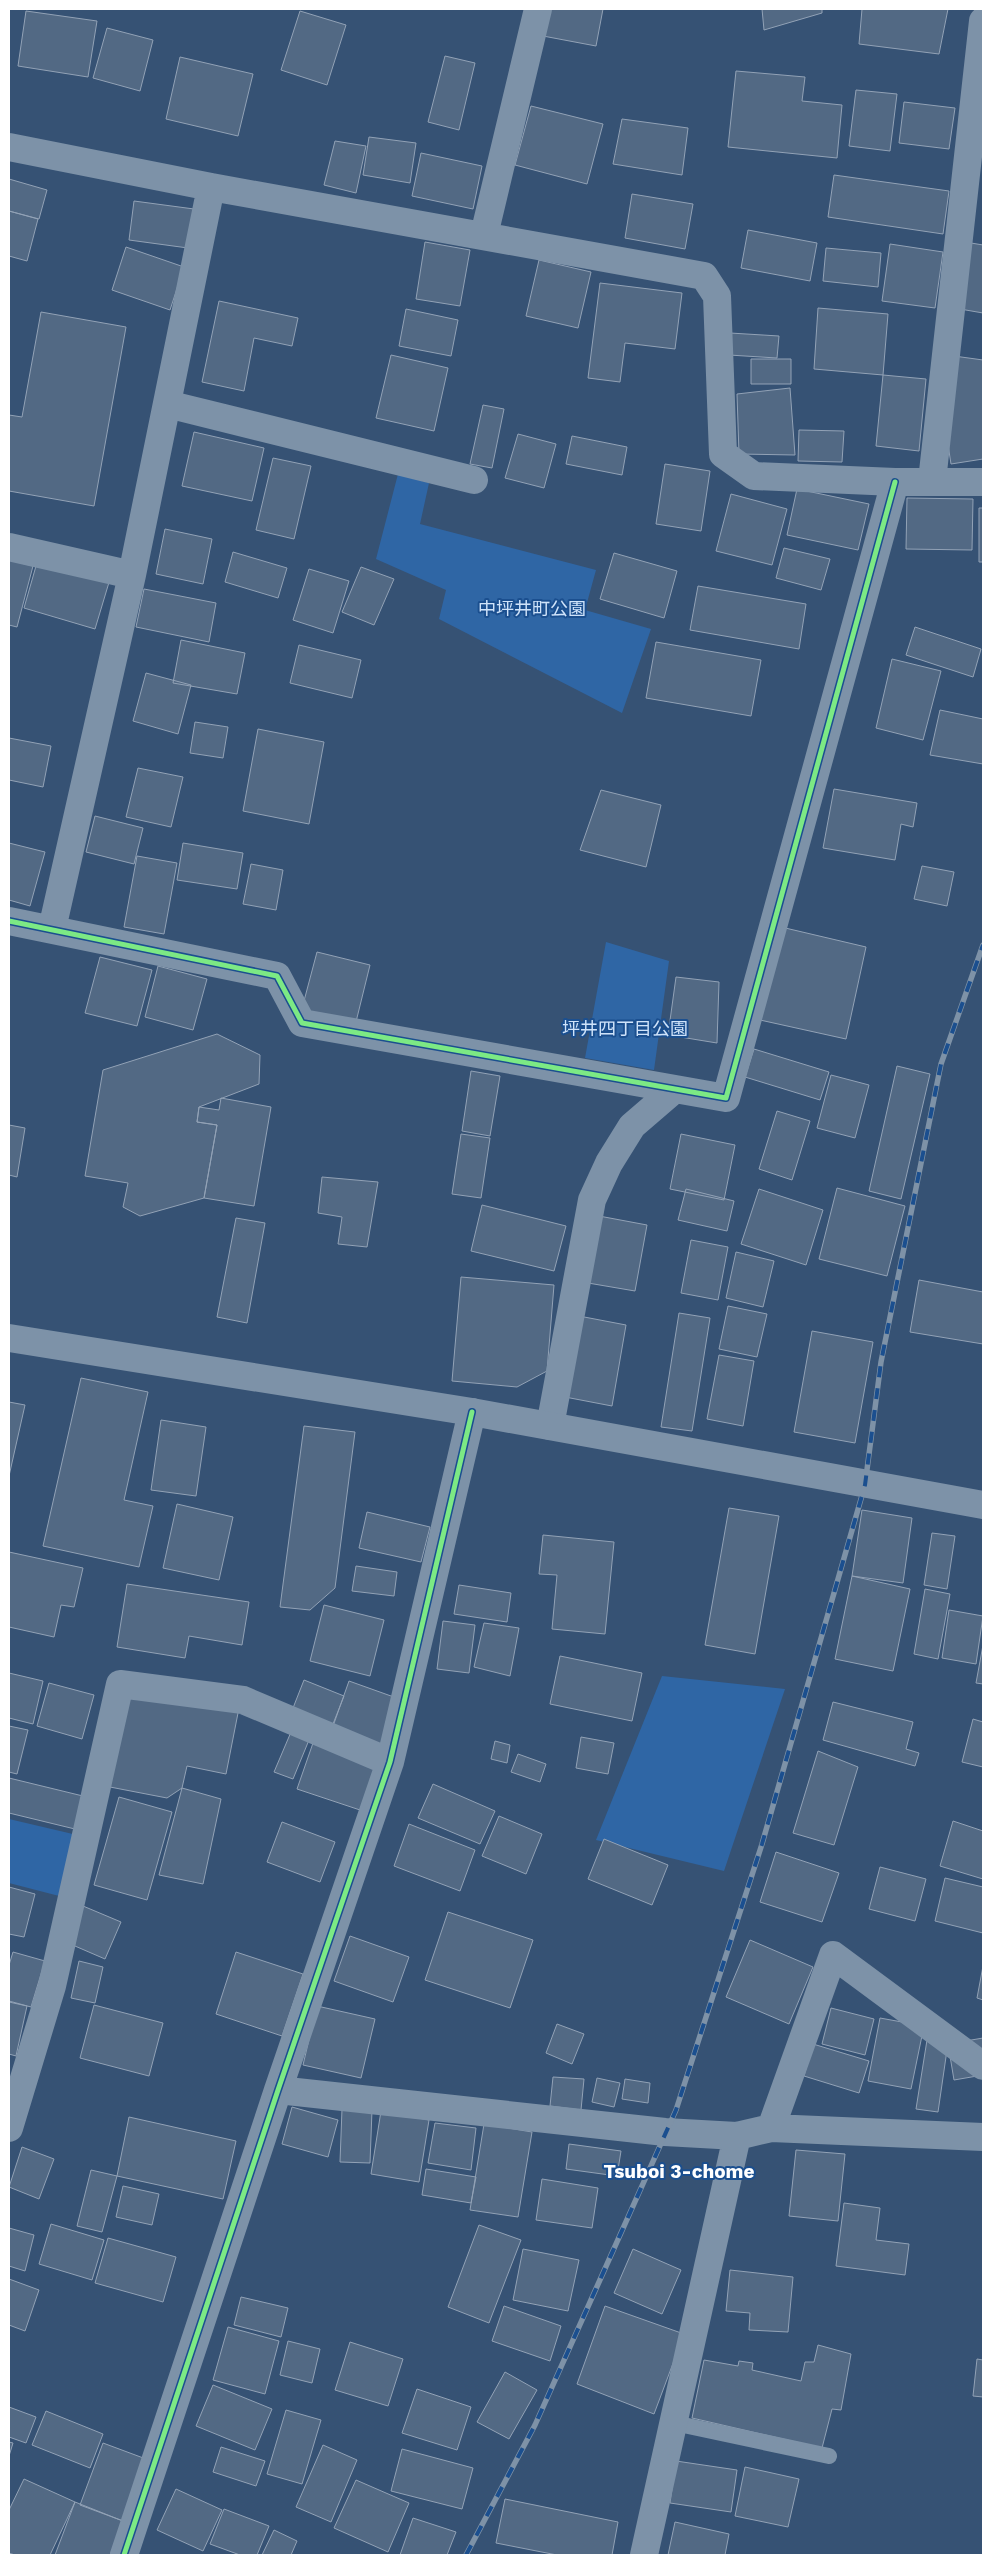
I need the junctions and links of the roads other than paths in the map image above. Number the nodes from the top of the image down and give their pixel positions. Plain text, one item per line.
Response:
1 (538, 9) edge
2 (983, 21) edge
3 (9, 147) edge
4 (211, 187) junction
5 (484, 235) junction
6 (167, 404) junction
7 (474, 480) dead end
8 (932, 481) junction
9 (895, 482) junction
10 (983, 482) edge
11 (9, 548) edge
12 (132, 576) junction
13 (9, 921) edge
14 (52, 929) junction
15 (675, 1089) junction
16 (9, 1338) edge
17 (472, 1412) junction
18 (550, 1426) junction
19 (983, 1505) edge
20 (390, 1762) junction
21 (983, 2066) edge
22 (278, 2090) junction
23 (9, 2128) edge
24 (771, 2128) junction
25 (737, 2136) junction
26 (983, 2137) edge
27 (674, 2423) junction
28 (829, 2456) dead end
29 (124, 2555) edge
30 (644, 2555) edge

1 - 5 street
2 - 8 street
3 - 4 street
4 - 5 street
4 - 6 street
5 - 9 street
6 - 7 street
6 - 12 street
8 - 9 street
8 - 10 street
9 - 15 street
11 - 12 street
12 - 14 street
13 - 14 street
14 - 15 street
15 - 18 street
16 - 17 street
17 - 18 street
17 - 20 street
18 - 19 street
20 - 22 street
20 - 23 street
21 - 24 street
22 - 25 street
22 - 29 street
24 - 25 street
24 - 26 street
25 - 27 street
27 - 28 lane
27 - 30 street

